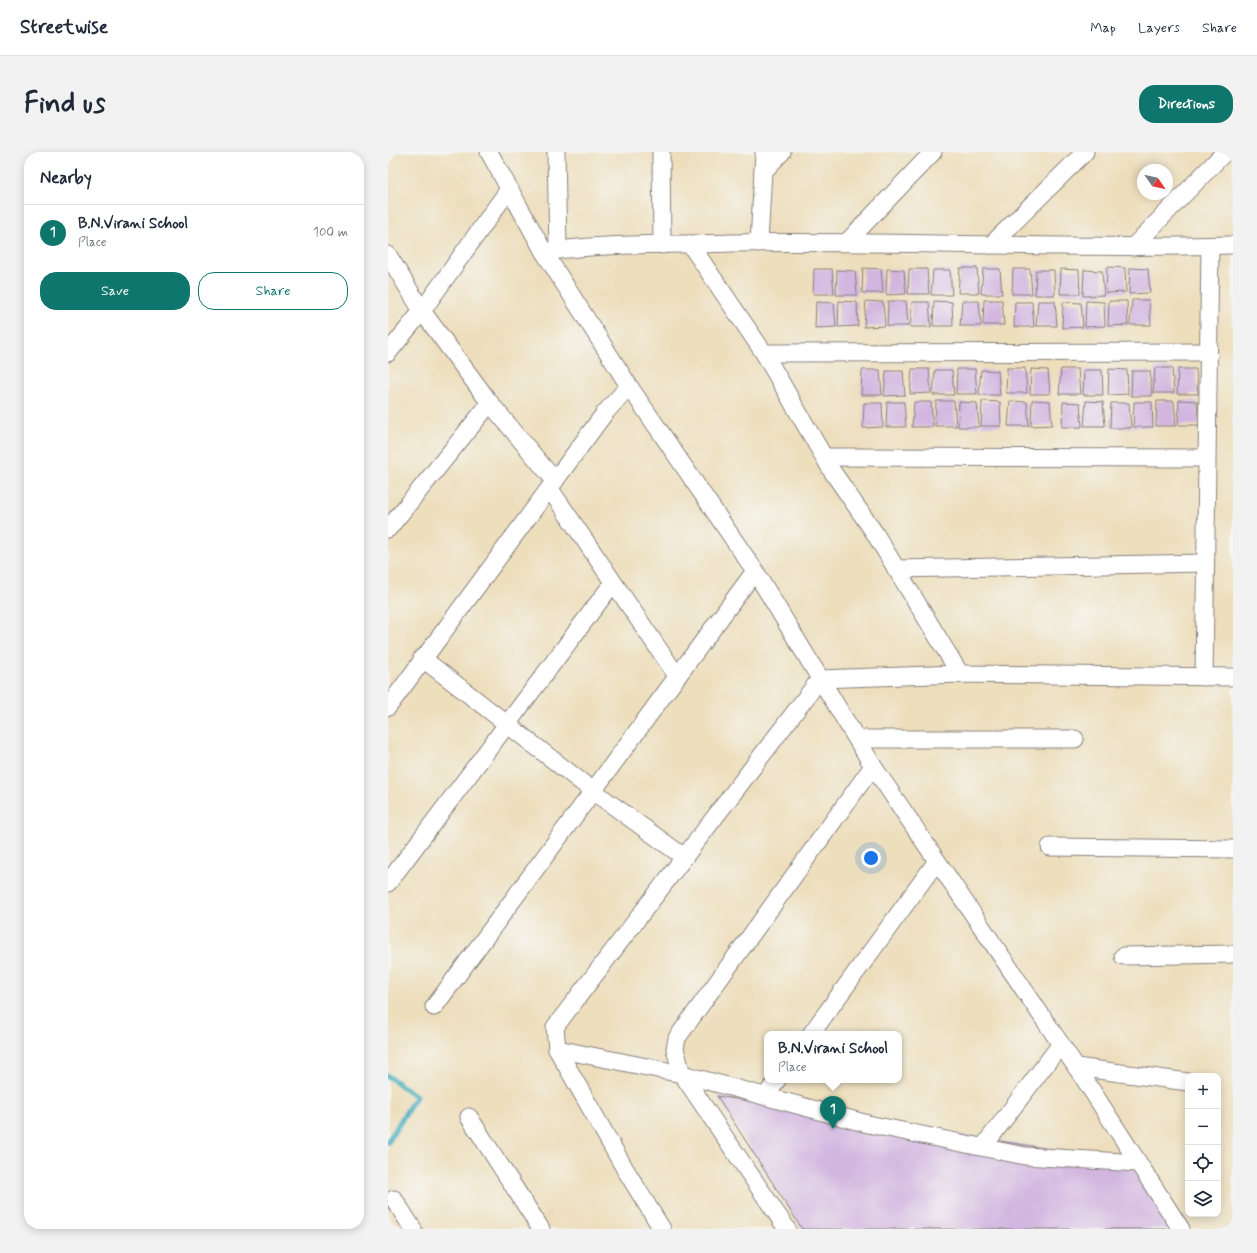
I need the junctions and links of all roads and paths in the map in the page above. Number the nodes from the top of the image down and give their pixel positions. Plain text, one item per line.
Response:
1 (489, 152) edge
2 (556, 152) edge
3 (661, 152) edge
4 (764, 152) edge
5 (782, 152) edge
6 (933, 152) edge
7 (1085, 152) edge
8 (1225, 152) edge
9 (763, 172) junction
10 (509, 189) junction
11 (847, 242) junction
12 (759, 243) junction
13 (690, 244) junction
14 (662, 245) junction
15 (991, 245) junction
16 (1233, 245) edge
17 (1210, 246) junction
18 (1133, 247) junction
19 (551, 251) junction
20 (388, 255) edge
21 (422, 311) junction
22 (1208, 352) junction
23 (388, 354) edge
24 (764, 354) junction
25 (629, 386) junction
26 (490, 403) junction
27 (824, 457) junction
28 (1206, 458) junction
29 (553, 485) junction
30 (388, 529) edge
31 (1205, 563) junction
32 (896, 569) junction
33 (755, 570) junction
34 (613, 582) junction
35 (422, 658) junction
36 (960, 674) junction
37 (677, 676) junction
38 (1204, 677) junction
39 (1233, 677) edge
40 (820, 679) junction
41 (390, 701) edge
42 (506, 725) junction
43 (857, 739) junction
44 (1075, 739) dead end
45 (873, 766) junction
46 (593, 791) junction
47 (1050, 847) dead end
48 (1233, 849) edge
49 (684, 857) junction
50 (937, 861) junction
51 (388, 883) edge
52 (1233, 954) edge
53 (1123, 956) dead end
54 (434, 1007) dead end
55 (813, 1031) edge
56 (1060, 1044) junction
57 (557, 1049) junction
58 (1076, 1067) junction
59 (682, 1074) junction
60 (1185, 1082) edge
61 (775, 1083) edge
62 (766, 1096) junction
63 (469, 1117) dead end
64 (983, 1147) junction
65 (1138, 1162) junction
66 (394, 1199) dead end
67 (413, 1229) edge
68 (541, 1229) edge
69 (662, 1229) edge
70 (787, 1229) edge
71 (1181, 1229) edge

1 - 10 street
2 - 19 street
3 - 14 street
4 - 9 street
5 - 9 street
6 - 11 street
7 - 15 street
8 - 18 street
9 - 12 street
10 - 19 street
10 - 21 street
11 - 12 street
11 - 15 street
12 - 13 street
13 - 14 street
13 - 24 street
14 - 19 street
15 - 18 street
16 - 17 street
17 - 18 street
17 - 22 street
19 - 25 street
20 - 21 street
21 - 23 street
21 - 26 street
22 - 24 street
22 - 28 street
24 - 27 street
25 - 29 street
25 - 33 street
26 - 29 street
26 - 30 street
27 - 28 street
27 - 32 street
28 - 31 street
29 - 34 street
29 - 35 street
31 - 32 street
31 - 38 street
32 - 36 street
33 - 37 street
33 - 40 street
34 - 37 street
34 - 42 street
35 - 41 street
35 - 42 street
36 - 38 street
36 - 40 street
37 - 46 street
38 - 39 street
40 - 43 street
40 - 49 street
42 - 46 street
42 - 51 street
43 - 44 street
43 - 45 street
45 - 50 street
45 - 59 street
46 - 49 street
46 - 54 street
47 - 48 street
49 - 57 street
50 - 55 street
50 - 56 street
52 - 53 street
56 - 58 street
56 - 64 street
57 - 59 street
57 - 69 street
58 - 60 street
58 - 65 street
59 - 62 street
59 - 70 street
61 - 62 street
62 - 64 street
63 - 68 street
64 - 65 street
65 - 71 street
66 - 67 street

